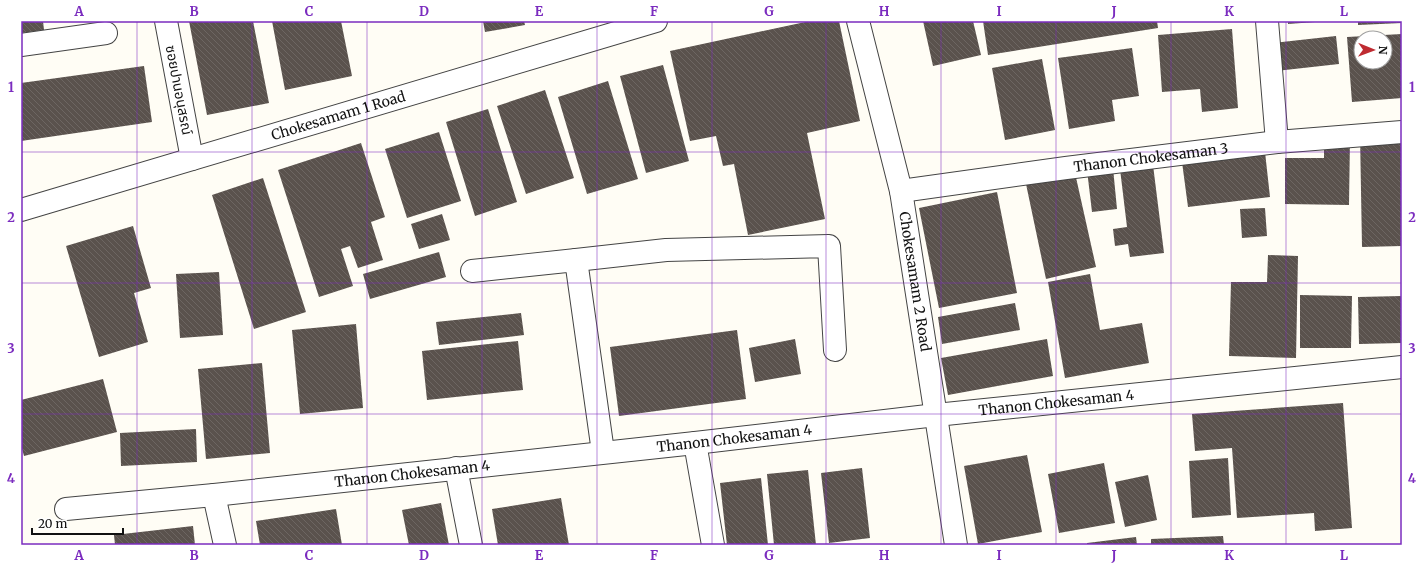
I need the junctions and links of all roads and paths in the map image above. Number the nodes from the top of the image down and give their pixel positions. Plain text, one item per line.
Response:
1 (166, 21) edge
2 (656, 21) edge
3 (858, 21) edge
4 (1267, 21) edge
5 (106, 33) dead end
6 (21, 45) edge
7 (1402, 132) edge
8 (1277, 142) junction
9 (192, 159) junction
10 (901, 191) junction
11 (21, 210) edge
12 (576, 260) junction
13 (472, 270) dead end
14 (835, 350) dead end
15 (1402, 367) edge
16 (936, 415) junction
17 (695, 443) junction
18 (603, 452) junction
19 (456, 468) junction
20 (214, 495) junction
21 (66, 509) dead end
22 (225, 545) edge
23 (471, 545) edge
24 (713, 545) edge
25 (956, 545) edge

1 - 9 street, ซอยปานอนุสรณ์
2 - 9 street, Chokesamam 1 Road
3 - 10 street, Chokesamam 2 Road
4 - 8 street
5 - 6 street
7 - 8 street, Thanon Chokesaman 3
8 - 10 street, Thanon Chokesaman 3
9 - 11 street, Chokesamam 1 Road
10 - 16 street, Chokesamam 2 Road
12 - 13 street
12 - 14 street
12 - 18 street
15 - 16 street, Thanon Chokesaman 4
16 - 17 street, Thanon Chokesaman 4
16 - 25 street, Chokesamam 2 Road
17 - 18 street, Thanon Chokesaman 4
17 - 24 street
18 - 19 street, Thanon Chokesaman 4
19 - 20 street, Thanon Chokesaman 4
19 - 23 street
20 - 21 street, Thanon Chokesaman 4
20 - 22 street

